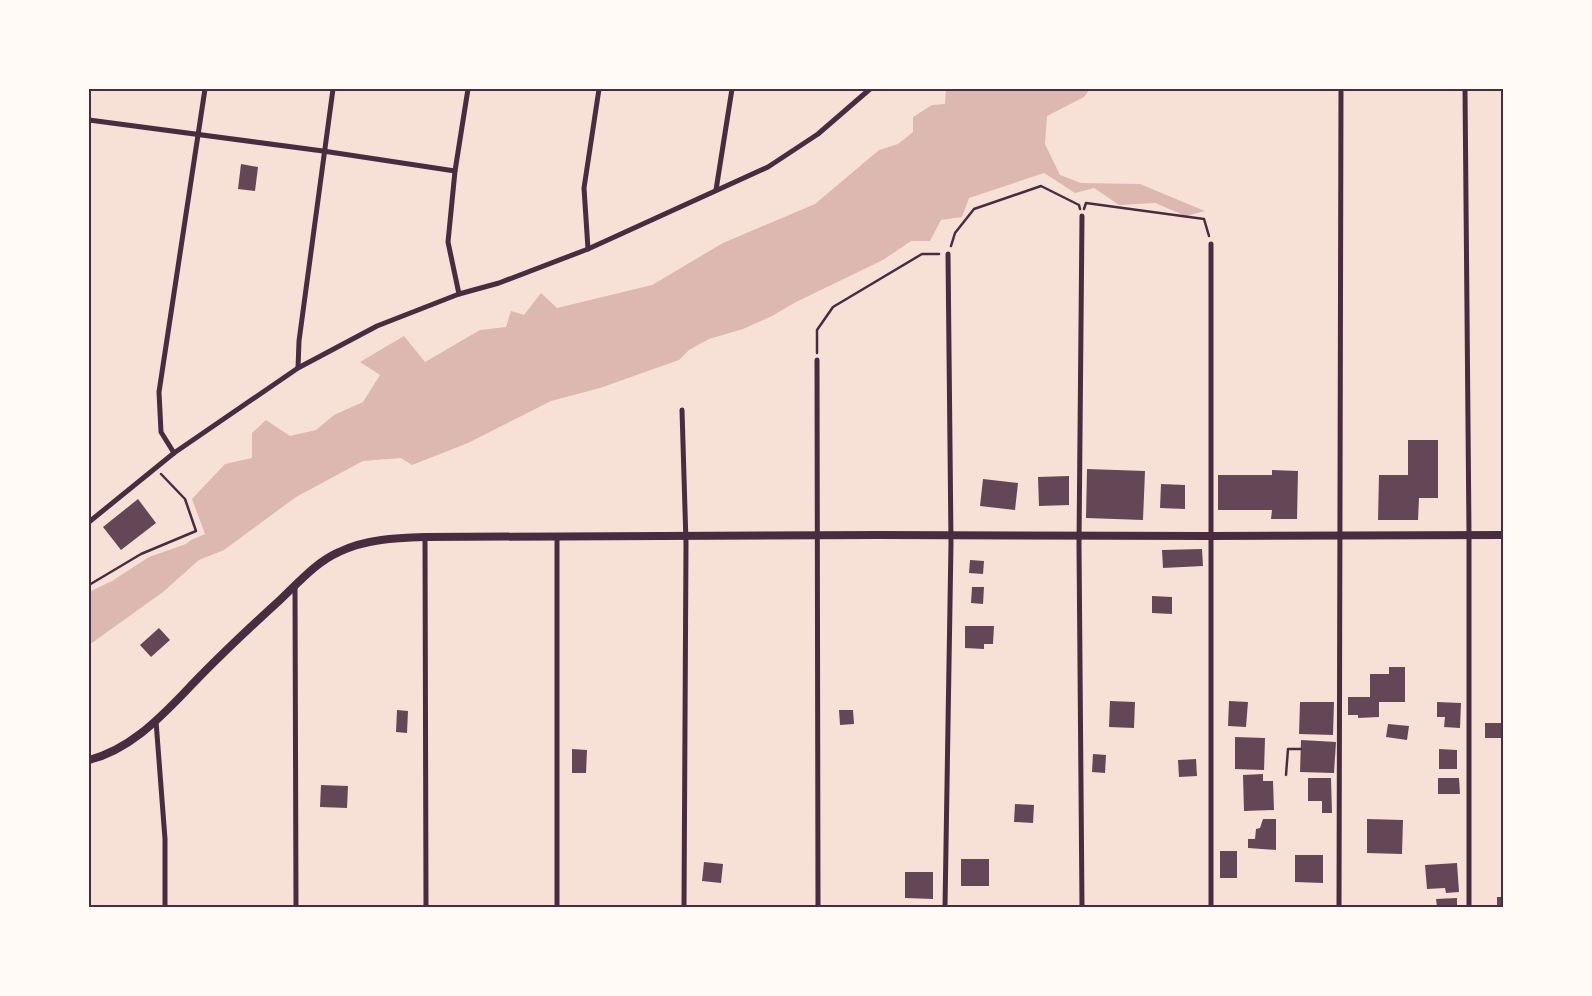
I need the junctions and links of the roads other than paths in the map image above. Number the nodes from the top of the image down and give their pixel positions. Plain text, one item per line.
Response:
1 (205, 89) edge
2 (333, 89) edge
3 (468, 89) edge
4 (599, 89) edge
5 (732, 89) edge
6 (870, 89) edge
7 (1341, 89) edge
8 (1465, 89) edge
9 (89, 120) edge
10 (199, 135) junction
11 (323, 151) junction
12 (455, 171) junction
13 (716, 190) junction
14 (1082, 216) dead end
15 (1211, 244) dead end
16 (588, 249) junction
17 (948, 254) road end
18 (459, 294) junction
19 (817, 360) road end
20 (298, 368) junction
21 (682, 410) dead end
22 (174, 452) junction
23 (89, 522) edge
24 (1469, 534) junction
25 (818, 535) junction
26 (951, 535) junction
27 (1079, 535) junction
28 (1340, 535) junction
29 (1503, 535) edge
30 (557, 536) junction
31 (685, 536) junction
32 (1210, 536) junction
33 (425, 537) junction
34 (295, 586) junction
35 (156, 721) junction
36 (89, 760) edge
37 (165, 907) edge
38 (296, 907) edge
39 (426, 907) edge
40 (557, 907) edge
41 (684, 907) edge
42 (818, 907) edge
43 (945, 907) edge
44 (1082, 907) edge
45 (1210, 907) edge
46 (1339, 907) edge
47 (1469, 907) edge

1 - 10 street
2 - 11 street
3 - 12 street
4 - 16 street
5 - 13 street
6 - 13 street
7 - 28 street
8 - 24 street
9 - 10 street
10 - 11 street
10 - 22 street
11 - 12 street
11 - 20 street
12 - 18 street
13 - 16 street
14 - 27 street
15 - 32 street
16 - 18 street
17 - 26 street
18 - 20 street
19 - 25 street
20 - 22 street
21 - 31 street
22 - 23 street
24 - 28 street
24 - 29 street
24 - 47 street
25 - 26 street
25 - 31 street
25 - 42 street
26 - 27 street
26 - 43 street
27 - 32 street
27 - 44 street
28 - 32 street
28 - 46 street
30 - 31 street
30 - 33 street
30 - 40 street
31 - 41 street
32 - 45 street
33 - 34 street
33 - 39 street
34 - 35 street
34 - 38 street
35 - 36 street
35 - 37 street

